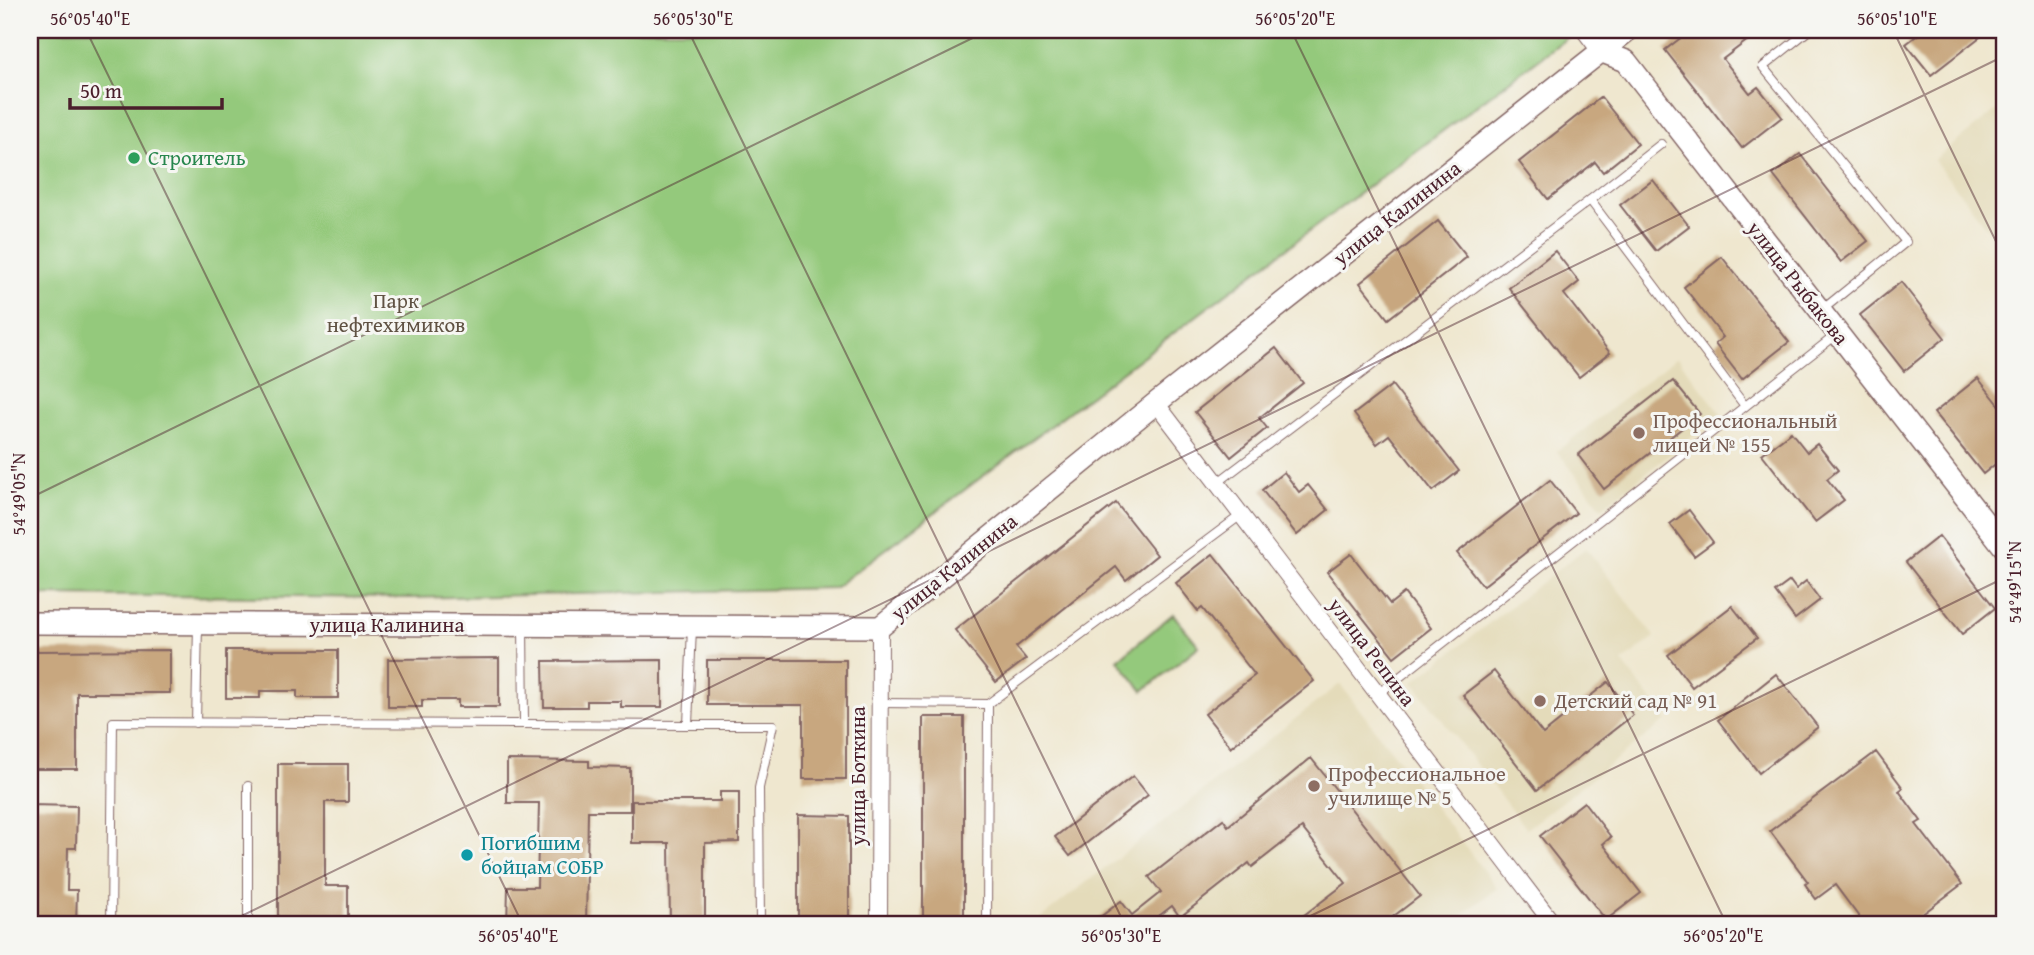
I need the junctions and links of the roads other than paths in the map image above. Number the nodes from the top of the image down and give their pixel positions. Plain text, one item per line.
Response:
1 (1584, 30) edge
2 (1628, 30) edge
3 (1809, 30) edge
4 (1600, 51) junction
5 (1661, 144) dead end
6 (1590, 200) junction
7 (1821, 311) junction
8 (1838, 334) junction
9 (1156, 403) junction
10 (1745, 406) junction
11 (1217, 483) junction
12 (1241, 515) junction
13 (2004, 547) edge
14 (30, 623) edge
15 (198, 624) junction
16 (523, 625) junction
17 (692, 626) junction
18 (880, 627) junction
19 (1378, 694) junction
20 (880, 703) junction
21 (988, 704) junction
22 (196, 723) junction
23 (524, 724) junction
24 (688, 725) junction
25 (248, 786) dead end
26 (111, 925) edge
27 (248, 925) edge
28 (760, 925) edge
29 (878, 925) edge
30 (987, 925) edge
31 (1554, 925) edge

1 - 4 street, улица Рыбакова
2 - 4 street, улица Калинина
3 - 7 lane
4 - 7 street, улица Рыбакова
4 - 9 street, улица Калинина
5 - 6 lane
6 - 10 lane
6 - 11 lane
7 - 8 street, улица Рыбакова
8 - 10 lane
8 - 13 street, улица Рыбакова
9 - 11 street, улица Репина
9 - 18 street, улица Калинина
10 - 19 lane
11 - 12 street, улица Репина
12 - 19 street, улица Репина
12 - 21 lane
14 - 15 street, улица Калинина
15 - 16 street, улица Калинина
15 - 22 lane
16 - 17 street, улица Калинина
16 - 23 lane
17 - 18 street, улица Калинина
17 - 24 lane
18 - 20 street, улица Боткина
19 - 31 street, улица Репина
20 - 21 lane
20 - 29 street, улица Боткина
21 - 30 lane
22 - 23 lane
22 - 26 lane
23 - 24 lane
24 - 28 lane
25 - 27 lane

